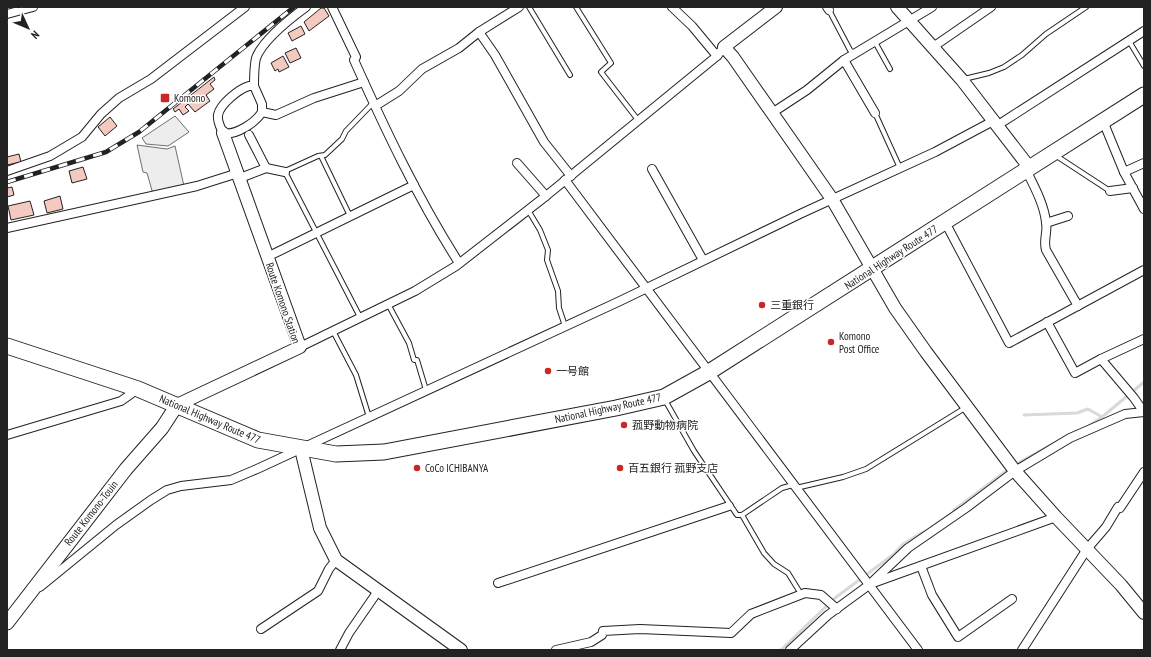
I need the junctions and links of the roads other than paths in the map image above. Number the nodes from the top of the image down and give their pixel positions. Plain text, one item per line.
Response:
1 (33, 7) edge
2 (245, 7) edge
3 (306, 7) edge
4 (332, 7) edge
5 (519, 7) edge
6 (529, 7) edge
7 (576, 7) edge
8 (672, 7) edge
9 (776, 7) edge
10 (897, 7) edge
11 (932, 7) edge
12 (991, 7) edge
13 (1086, 7) edge
14 (828, 9) edge
15 (7, 14) edge
16 (910, 21) junction
17 (1144, 31) edge
18 (479, 32) junction
19 (1129, 41) junction
20 (875, 42) junction
21 (933, 47) junction
22 (721, 51) junction
23 (854, 54) junction
24 (844, 60) junction
25 (1144, 66) edge
26 (890, 69) dead end
27 (570, 75) dead end
28 (962, 80) junction
29 (364, 82) junction
30 (254, 86) junction
31 (1144, 95) edge
32 (374, 104) junction
33 (262, 112) junction
34 (772, 113) junction
35 (875, 113) joint
36 (638, 120) junction
37 (1103, 121) junction
38 (996, 123) junction
39 (223, 133) junction
40 (248, 135) dead end
41 (321, 156) junction
42 (1058, 157) dead end
43 (517, 163) dead end
44 (1144, 163) edge
45 (266, 168) junction
46 (900, 168) junction
47 (1028, 168) junction
48 (652, 169) dead end
49 (7, 171) edge
50 (283, 172) junction
51 (1124, 172) junction
52 (239, 176) junction
53 (568, 178) junction
54 (414, 185) junction
55 (1133, 188) junction
56 (1110, 191) joint
57 (546, 196) junction
58 (832, 200) junction
59 (1144, 209) edge
60 (528, 210) junction
61 (351, 216) junction
62 (1068, 216) dead end
63 (945, 222) junction
64 (1046, 223) junction
65 (7, 228) edge
66 (316, 234) junction
67 (267, 257) junction
68 (704, 260) junction
69 (459, 263) junction
70 (872, 270) junction
71 (1144, 270) edge
72 (646, 288) junction
73 (388, 304) junction
74 (1078, 306) junction
75 (360, 318) junction
76 (1047, 322) junction
77 (565, 326) junction
78 (333, 331) junction
79 (1144, 339) edge
80 (7, 346) edge
81 (300, 347) junction
82 (1101, 359) junction
83 (709, 372) junction
84 (138, 389) junction
85 (426, 390) junction
86 (664, 397) junction
87 (177, 405) junction
88 (967, 407) junction
89 (1143, 412) edge
90 (369, 417) junction
91 (7, 435) edge
92 (300, 449) junction
93 (1015, 471) junction
94 (1144, 472) edge
95 (794, 486) junction
96 (729, 506) junction
97 (742, 515) junction
98 (1056, 517) junction
99 (1087, 549) junction
100 (336, 560) junction
101 (921, 566) junction
102 (498, 583) dead end
103 (868, 583) junction
104 (378, 591) junction
105 (801, 594) junction
106 (29, 595) junction
107 (1012, 599) dead end
108 (836, 607) junction
109 (1144, 613) edge
110 (7, 623) edge
111 (261, 629) dead end
112 (340, 650) edge
113 (461, 650) edge
114 (556, 650) edge
115 (790, 650) edge
116 (918, 650) edge
117 (1022, 650) edge

1 - 15 street
2 - 49 street
3 - 30 street
4 - 29 street
5 - 18 street
6 - 27 lane
7 - 36 lane
8 - 22 street
9 - 22 street
10 - 16 street
11 - 16 street
12 - 21 street
13 - 28 lane
14 - 23 lane
16 - 20 street
16 - 21 street
17 - 19 street
18 - 32 street
18 - 53 street
19 - 25 lane
19 - 38 street
20 - 23 street
20 - 26 lane
21 - 28 street
22 - 34 street
22 - 36 street
23 - 24 street
24 - 34 street
24 - 35 street
28 - 38 street
29 - 32 street
29 - 33 street
30 - 33 street
30 - 39 street
31 - 37 highway, National Highway Route 477
32 - 41 lane
32 - 54 street
33 - 39 street
34 - 58 street
35 - 46 lane
36 - 53 street
37 - 47 highway, National Highway Route 477
37 - 51 street
38 - 46 street
38 - 47 street
39 - 52 street, Route Komono Station
40 - 45 street
41 - 50 lane
41 - 61 lane
42 - 56 lane
43 - 57 street
44 - 51 street
45 - 50 street
45 - 52 street
46 - 58 street
47 - 63 highway, National Highway Route 477
47 - 64 street
48 - 68 street
50 - 66 lane
51 - 55 street
52 - 65 street
52 - 67 street, Route Komono Station
53 - 57 street
53 - 72 street
54 - 61 street
54 - 69 street
55 - 56 street
55 - 59 street
57 - 60 street
58 - 68 street
58 - 70 street
60 - 69 street
60 - 77 lane
61 - 66 street
62 - 64 street
63 - 70 highway, National Highway Route 477
63 - 76 street
64 - 74 street
66 - 67 street
66 - 75 lane
67 - 81 street, Route Komono Station
68 - 72 street
69 - 73 street
70 - 83 highway, National Highway Route 477
70 - 88 street
71 - 74 street
72 - 77 street
72 - 83 street
73 - 75 street
73 - 85 lane
74 - 76 street
75 - 78 street
76 - 82 street
77 - 85 street
78 - 81 street
78 - 90 lane
79 - 82 street
80 - 84 highway, National Highway Route 477
81 - 87 street, Route Komono Station
82 - 89 street
83 - 86 highway, National Highway Route 477
83 - 95 street
84 - 87 highway, National Highway Route 477
84 - 91 street
85 - 90 street
86 - 92 highway, National Highway Route 477
86 - 96 lane
87 - 92 highway, National Highway Route 477
87 - 106 main road, Route Komono-Touin
88 - 93 street
88 - 95 lane
89 - 93 street
90 - 92 street
92 - 100 street
92 - 106 street
93 - 98 street
93 - 103 street
94 - 99 street
95 - 97 lane
95 - 103 street
96 - 97 lane
96 - 102 street
97 - 105 lane
98 - 99 street
98 - 101 street
99 - 109 street
99 - 117 street
100 - 104 street
100 - 111 street
101 - 103 street
101 - 107 street
103 - 108 street
103 - 116 street
104 - 112 street
104 - 113 street
105 - 108 street
105 - 114 street
106 - 110 main road, Route Komono-Touin
108 - 115 street

